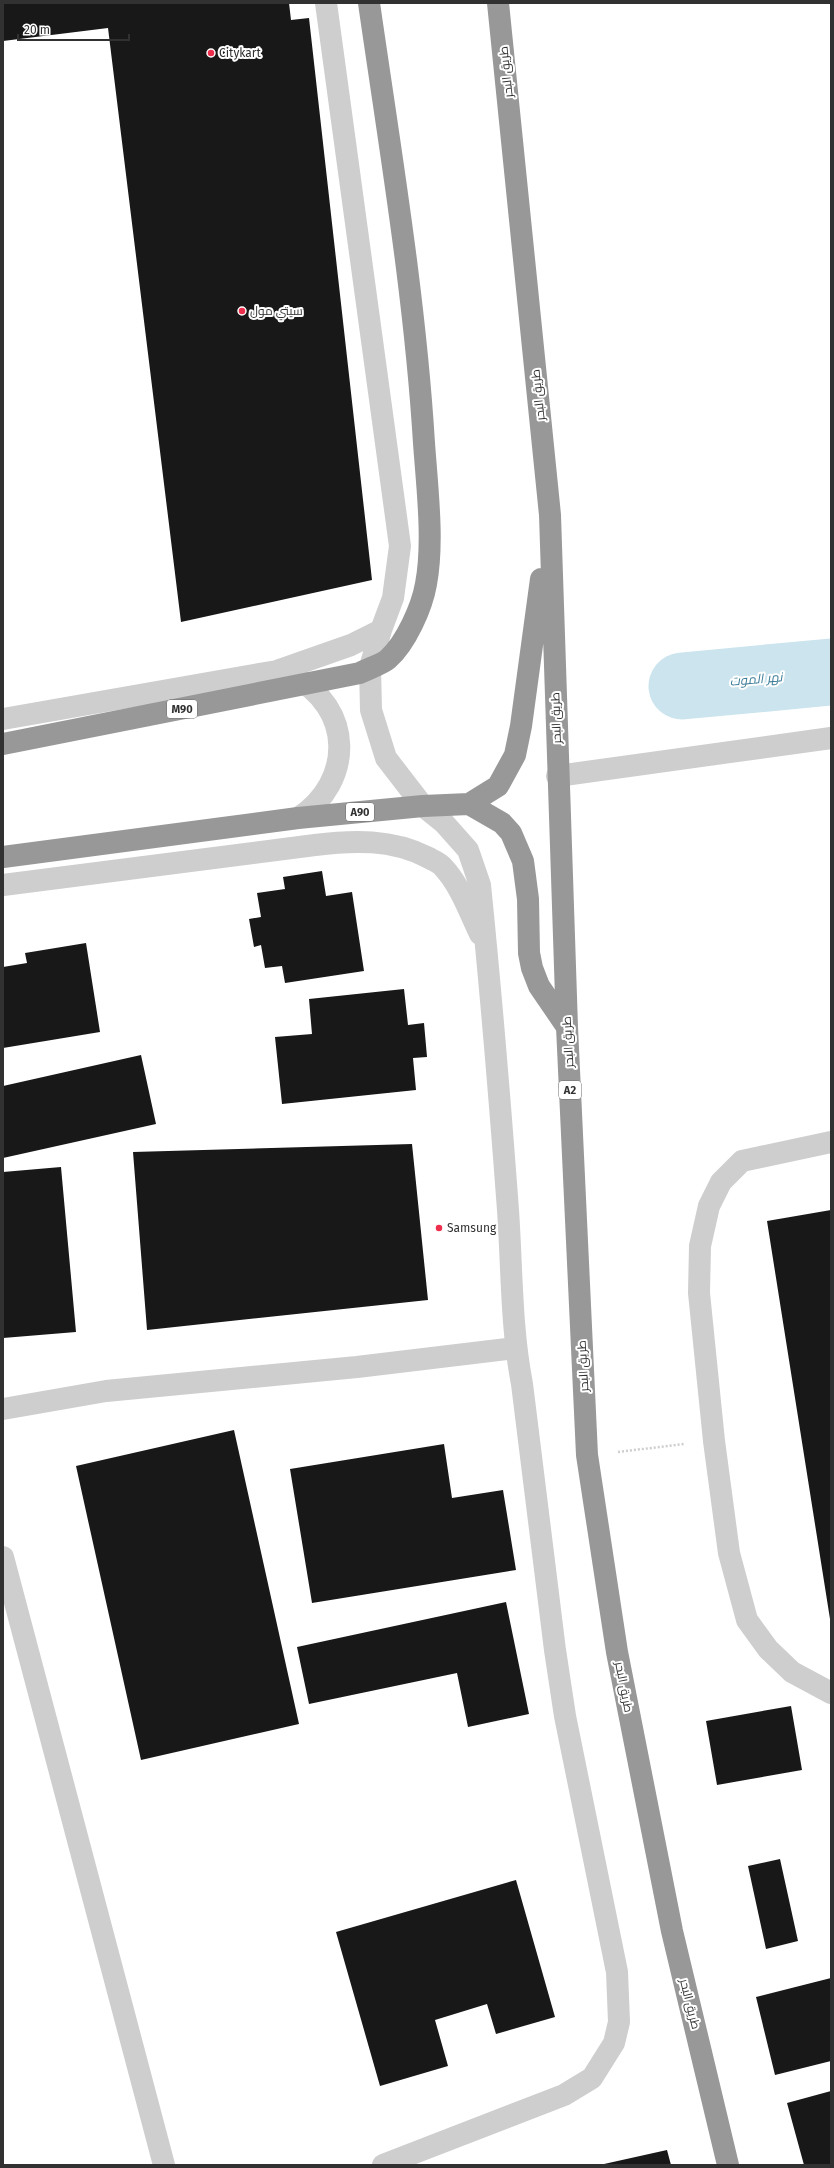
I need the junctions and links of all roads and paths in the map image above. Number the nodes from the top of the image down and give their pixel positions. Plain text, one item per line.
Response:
1 (326, 3) edge
2 (369, 3) edge
3 (498, 3) edge
4 (550, 515) junction
5 (382, 630) junction
6 (277, 671) junction
7 (3, 719) edge
8 (831, 738) edge
9 (3, 744) edge
10 (557, 776) junction
11 (470, 804) junction
12 (423, 806) junction
13 (298, 818) junction
14 (3, 857) edge
15 (3, 885) edge
16 (486, 947) junction
17 (567, 1027) junction
18 (831, 1142) edge
19 (515, 1348) junction
20 (3, 1409) edge
21 (714, 1441) junction
22 (587, 1455) junction
23 (3, 1557) edge
24 (831, 1693) edge
25 (164, 2165) edge
26 (383, 2165) edge
27 (728, 2165) edge

1 - 5 street
2 - 9 highway, M90
3 - 4 highway, طريق البحر / A2
4 - 10 highway, طريق البحر / A2
4 - 11 highway
5 - 6 street
5 - 12 street
6 - 7 street
6 - 13 street
8 - 10 street
10 - 17 highway, طريق البحر / A2
11 - 12 highway, A90
11 - 17 highway
12 - 13 highway, A90
12 - 16 street
13 - 14 highway
15 - 16 street
16 - 19 street
17 - 22 highway, طريق البحر / A2
18 - 21 street
19 - 20 street
19 - 26 street
21 - 22 path
21 - 24 street
22 - 27 highway, طريق البحر / A2
23 - 25 street

